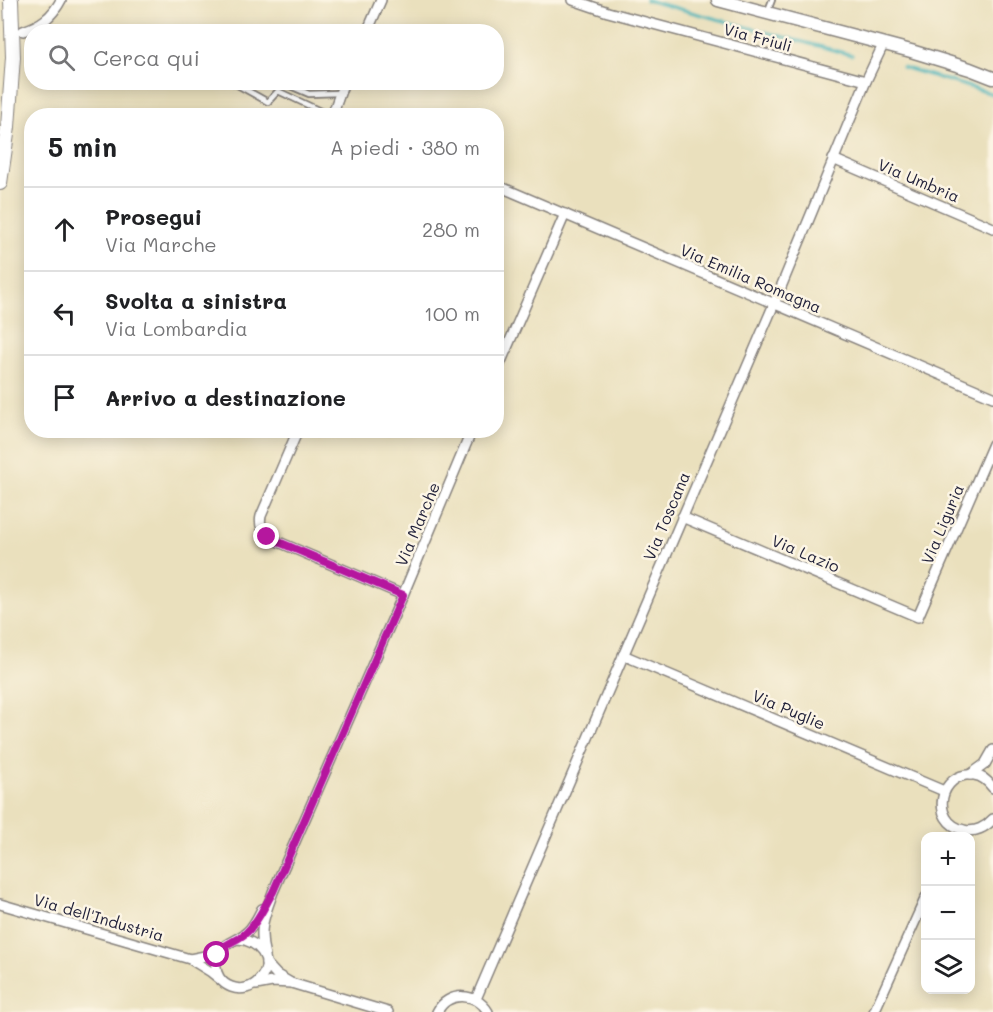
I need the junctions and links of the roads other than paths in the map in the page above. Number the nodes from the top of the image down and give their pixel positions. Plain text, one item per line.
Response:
1 (11, 0) edge
2 (61, 0) edge
3 (381, 0) edge
4 (573, 0) edge
5 (718, 0) edge
6 (772, 0) edge
7 (767, 13) junction
8 (41, 24) edge
9 (370, 24) edge
10 (883, 45) junction
11 (993, 78) edge
12 (866, 81) junction
13 (246, 90) edge
14 (278, 90) edge
15 (278, 90) edge
16 (300, 90) edge
17 (340, 90) edge
18 (339, 93) junction
19 (315, 108) edge
20 (334, 108) edge
21 (833, 159) junction
22 (0, 183) edge
23 (504, 188) edge
24 (565, 214) junction
25 (993, 228) edge
26 (774, 304) junction
27 (504, 355) edge
28 (993, 397) edge
29 (295, 438) edge
30 (469, 438) edge
31 (993, 444) edge
32 (682, 518) junction
33 (403, 595) junction
34 (918, 617) joint
35 (623, 655) junction
36 (992, 757) edge
37 (970, 775) junction
38 (992, 785) edge
39 (944, 791) junction
40 (993, 819) edge
41 (955, 832) edge
42 (273, 892) junction
43 (0, 904) edge
44 (921, 908) edge
45 (237, 939) junction
46 (223, 946) junction
47 (190, 959) junction
48 (265, 960) junction
49 (221, 980) junction
50 (291, 983) junction
51 (255, 985) junction
52 (476, 999) junction
53 (387, 1012) edge
54 (437, 1012) edge
55 (488, 1012) edge
56 (874, 1012) edge

1 - 22 main road
2 - 8 street
3 - 9 street
4 - 12 street, Via Friuli
5 - 7 main road
6 - 7 lane
7 - 10 main road
10 - 11 main road
10 - 12 street, Via Toscana
12 - 21 street, Via Toscana
13 - 14 lane
15 - 19 lane
16 - 18 lane
17 - 18 street
18 - 20 street
21 - 25 street, Via Umbria
21 - 26 street, Via Toscana
23 - 24 street, Via Emilia Romagna
24 - 26 street, Via Emilia Romagna
24 - 27 street
26 - 28 street, Via Emilia Romagna
26 - 32 street, Via Toscana
29 - 33 street
30 - 33 street, Via Marche
31 - 34 street, Via Liguria
32 - 34 street, Via Lazio
32 - 35 street, Via Toscana
33 - 42 street, Via Marche
35 - 39 street, Via Puglie
35 - 52 street, Via Toscana
36 - 37 street
37 - 38 street
37 - 39 street
39 - 41 street
40 - 41 street
42 - 45 street, Via Marche
42 - 48 street, Via Marche
43 - 47 street, Via dell'Industria
44 - 56 street
45 - 46 street
45 - 48 street, Via dell'Industria
46 - 47 street
46 - 49 street
47 - 49 street, Via dell'Industria
48 - 50 street, Via dell'Industria
48 - 51 street
49 - 51 street, Via dell'Industria
50 - 51 street, Via dell'Industria
50 - 53 street, Via dell'Industria
52 - 54 street
52 - 55 street

